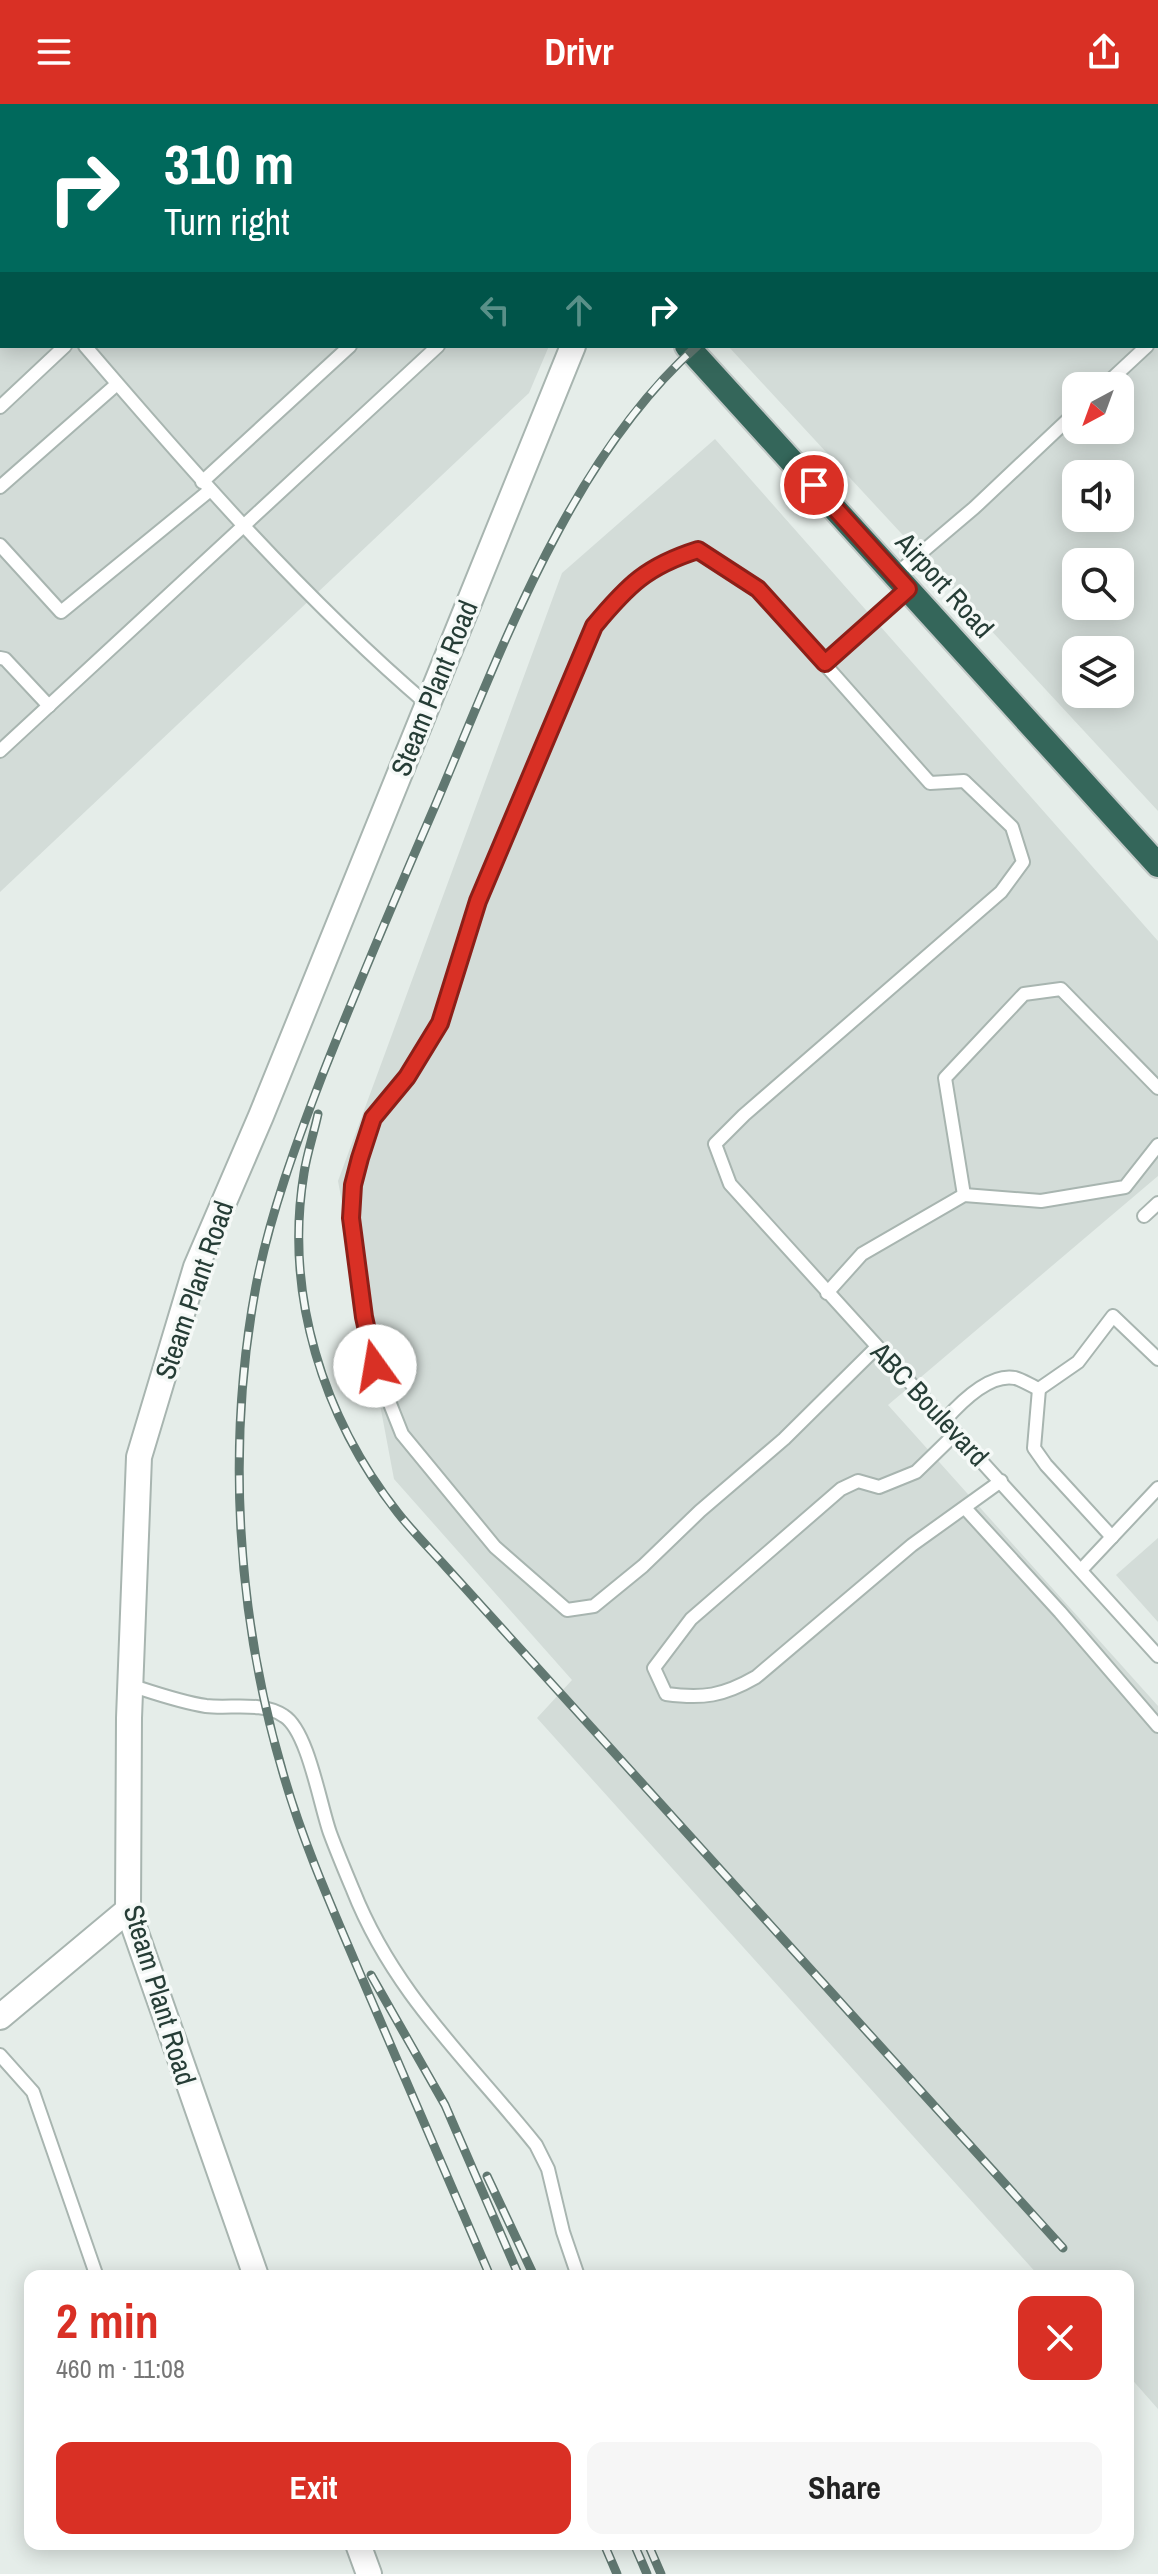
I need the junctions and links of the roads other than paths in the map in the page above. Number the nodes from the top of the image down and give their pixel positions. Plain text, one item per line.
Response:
1 (63, 348) edge
2 (87, 348) edge
3 (348, 348) edge
4 (436, 348) edge
5 (572, 348) edge
6 (689, 348) edge
7 (1145, 348) edge
8 (1119, 372) edge
9 (117, 384) junction
10 (0, 407) edge
11 (1062, 425) edge
12 (206, 486) junction
13 (0, 487) edge
14 (243, 527) junction
15 (0, 545) edge
16 (902, 582) junction
17 (0, 658) edge
18 (825, 663) junction
19 (428, 705) junction
20 (49, 706) junction
21 (0, 751) edge
22 (1158, 865) edge
23 (1158, 1088) edge
24 (1158, 1145) edge
25 (964, 1195) junction
26 (1158, 1203) edge
27 (1144, 1216) dead end
28 (827, 1293) junction
29 (877, 1347) junction
30 (1158, 1359) edge
31 (1039, 1389) junction
32 (944, 1421) junction
33 (955, 1434) junction
34 (1001, 1481) junction
35 (1158, 1488) edge
36 (965, 1508) junction
37 (1112, 1537) junction
38 (1081, 1570) junction
39 (1155, 1648) edge
40 (130, 1685) junction
41 (1158, 1726) edge
42 (128, 1910) junction
43 (0, 2017) edge
44 (0, 2055) edge
45 (95, 2270) edge
46 (254, 2270) edge
47 (576, 2270) edge
48 (360, 2550) edge
49 (369, 2574) edge

1 - 10 lane
2 - 9 lane
3 - 12 lane
4 - 14 lane
5 - 19 street, Steam Plant Road
6 - 16 highway, Airport Road
7 - 8 lane
9 - 12 lane
9 - 13 lane
11 - 16 lane
12 - 14 lane
12 - 15 lane
14 - 19 lane
14 - 20 lane
16 - 18 lane
16 - 22 highway, Airport Road
17 - 20 lane
18 - 28 lane, ABC Boulevard
18 - 29 lane
19 - 40 street, Steam Plant Road
20 - 21 lane
23 - 25 lane
24 - 25 lane
25 - 28 lane
26 - 27 lane
28 - 29 lane, ABC Boulevard
29 - 32 lane, ABC Boulevard
30 - 31 lane
31 - 32 lane
31 - 37 lane
32 - 33 lane, ABC Boulevard
33 - 34 lane, ABC Boulevard
33 - 36 lane
34 - 36 lane
34 - 38 lane, ABC Boulevard
35 - 37 lane
36 - 41 lane
37 - 38 lane
38 - 39 lane, ABC Boulevard
40 - 42 street, Steam Plant Road
40 - 47 lane
42 - 43 street
42 - 46 street, Steam Plant Road
44 - 45 lane
48 - 49 street

